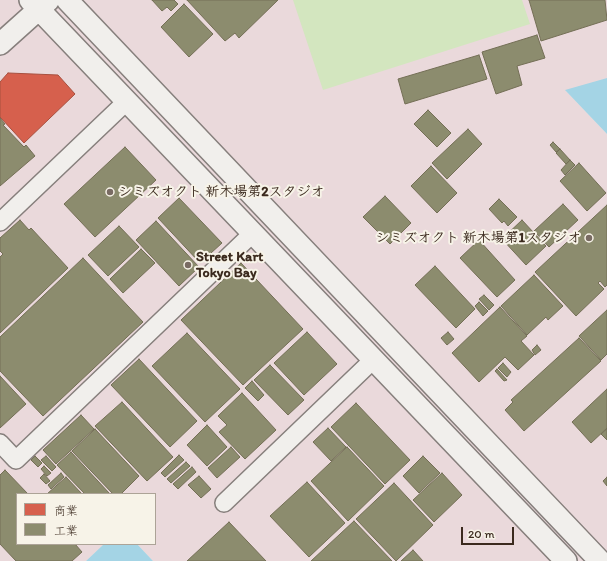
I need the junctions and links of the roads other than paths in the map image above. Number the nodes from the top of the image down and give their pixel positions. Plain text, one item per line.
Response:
1 (67, 0) edge
2 (40, 3) edge
3 (0, 44) edge
4 (127, 101) junction
5 (0, 222) edge
6 (253, 233) junction
7 (374, 359) junction
8 (0, 443) edge
9 (224, 503) dead end
10 (567, 526) junction
11 (548, 542) junction
12 (566, 561) edge
13 (600, 561) edge

1 - 10 street
2 - 3 street
2 - 4 street
4 - 5 street
4 - 6 street
6 - 7 street
6 - 8 street
7 - 9 street
7 - 11 street
10 - 11 street
10 - 13 street
11 - 12 street

